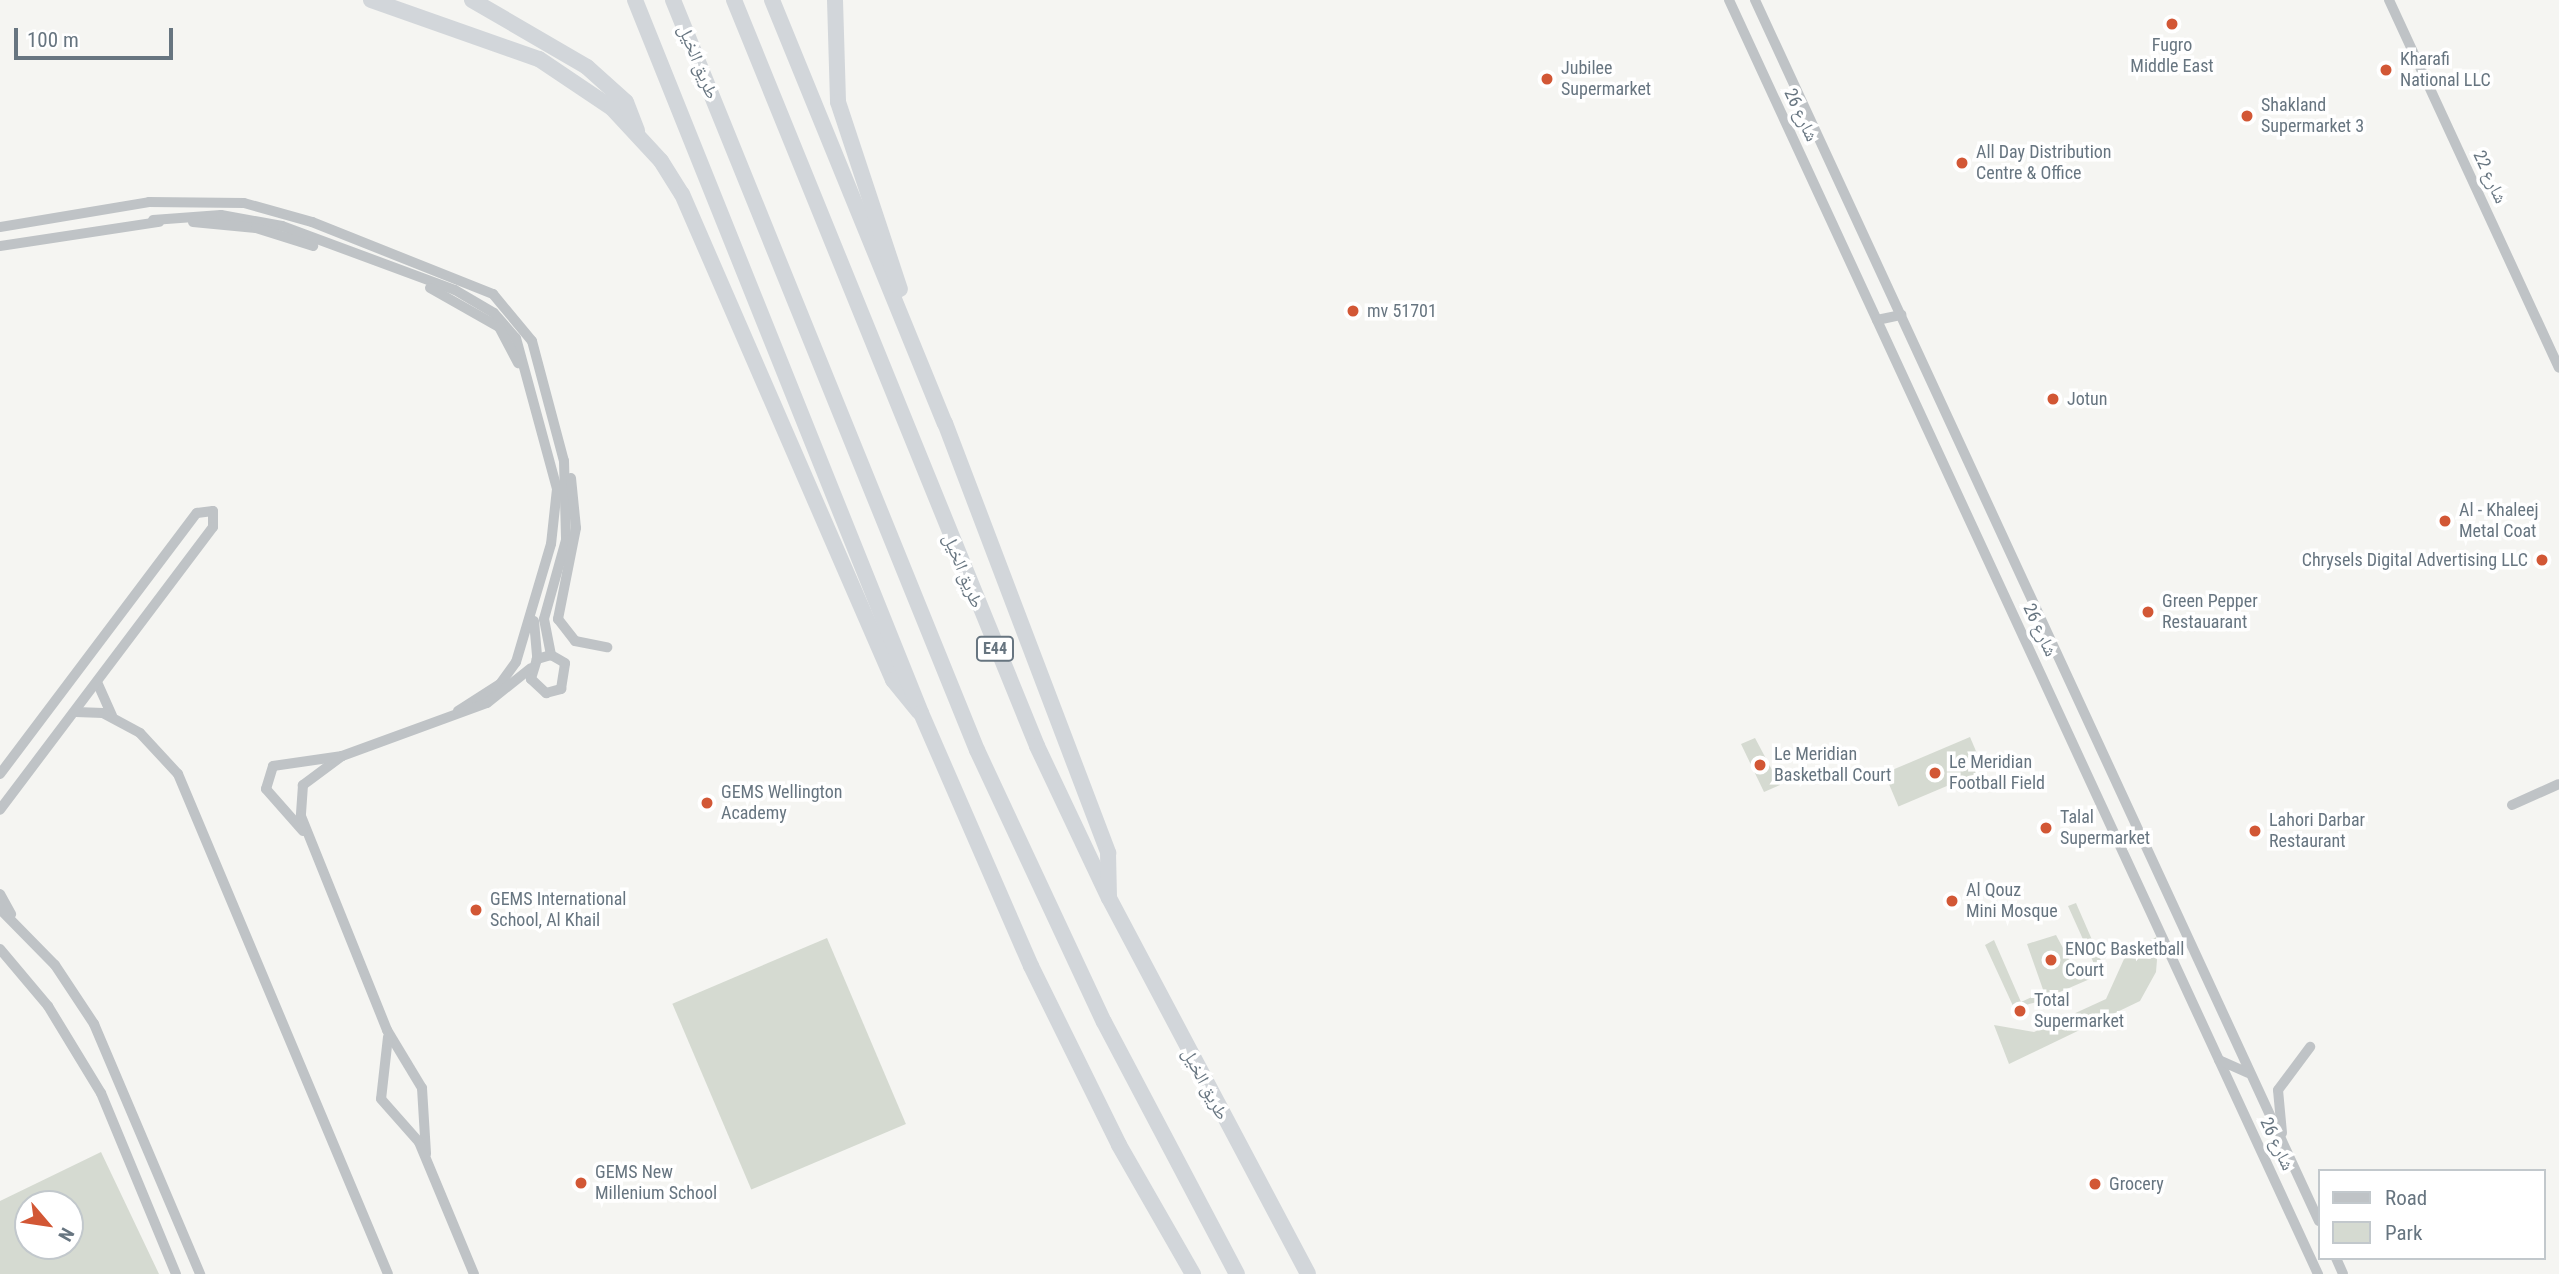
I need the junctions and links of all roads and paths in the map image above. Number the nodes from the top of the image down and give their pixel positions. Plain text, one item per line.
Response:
1 (371, 0) edge
2 (472, 0) edge
3 (635, 0) edge
4 (673, 0) edge
5 (734, 0) edge
6 (772, 0) edge
7 (835, 0) edge
8 (1730, 0) edge
9 (1755, 0) edge
10 (2389, 0) edge
11 (636, 131) junction
12 (0, 227) edge
13 (0, 246) edge
14 (1901, 315) junction
15 (901, 320) junction
16 (1877, 320) junction
17 (2559, 368) edge
18 (565, 471) junction
19 (536, 605) junction
20 (607, 647) dead end
21 (551, 655) junction
22 (534, 664) junction
23 (97, 682) junction
24 (458, 711) junction
25 (76, 712) junction
26 (921, 713) junction
27 (111, 716) junction
28 (342, 756) junction
29 (0, 774) edge
30 (2559, 784) edge
31 (2512, 806) dead end
32 (0, 810) edge
33 (307, 838) junction
34 (0, 894) edge
35 (1109, 898) junction
36 (0, 909) edge
37 (16, 922) junction
38 (2, 953) edge
39 (387, 1030) junction
40 (2311, 1047) dead end
41 (2219, 1060) junction
42 (2248, 1073) junction
43 (426, 1154) junction
44 (2287, 1156) junction
45 (2318, 1219) edge
46 (176, 1274) edge
47 (200, 1274) edge
48 (388, 1274) edge
49 (474, 1274) edge
50 (1193, 1274) edge
51 (1237, 1274) edge
52 (1308, 1274) edge
53 (2318, 1274) edge

1 - 11 highway
2 - 11 highway
3 - 26 highway
4 - 51 highway, طريق الخيل
5 - 35 highway, طريق الخيل / E44
6 - 15 highway
7 - 15 highway
8 - 16 street, شارع 26
9 - 14 street, شارع 26
10 - 17 street, شارع 22
11 - 26 highway
12 - 18 street
13 - 19 street
14 - 16 street
14 - 42 street, شارع 26
15 - 35 highway
16 - 41 street, شارع 26
18 - 20 street
18 - 21 street
19 - 22 street
19 - 24 street
21 - 22 street
21 - 22 street
22 - 24 street
23 - 25 street
23 - 27 street
23 - 29 street
24 - 28 street
25 - 27 street
25 - 32 street
26 - 50 highway
27 - 48 street
28 - 33 street
28 - 33 street
30 - 31 street
33 - 39 street
34 - 37 street
35 - 52 highway, طريق الخيل / E44
36 - 37 street
37 - 47 street
38 - 46 street
39 - 43 street
39 - 43 street
40 - 44 street
41 - 42 street
41 - 53 street, شارع 26
42 - 44 street, شارع 26
43 - 49 street
44 - 45 street, شارع 26

